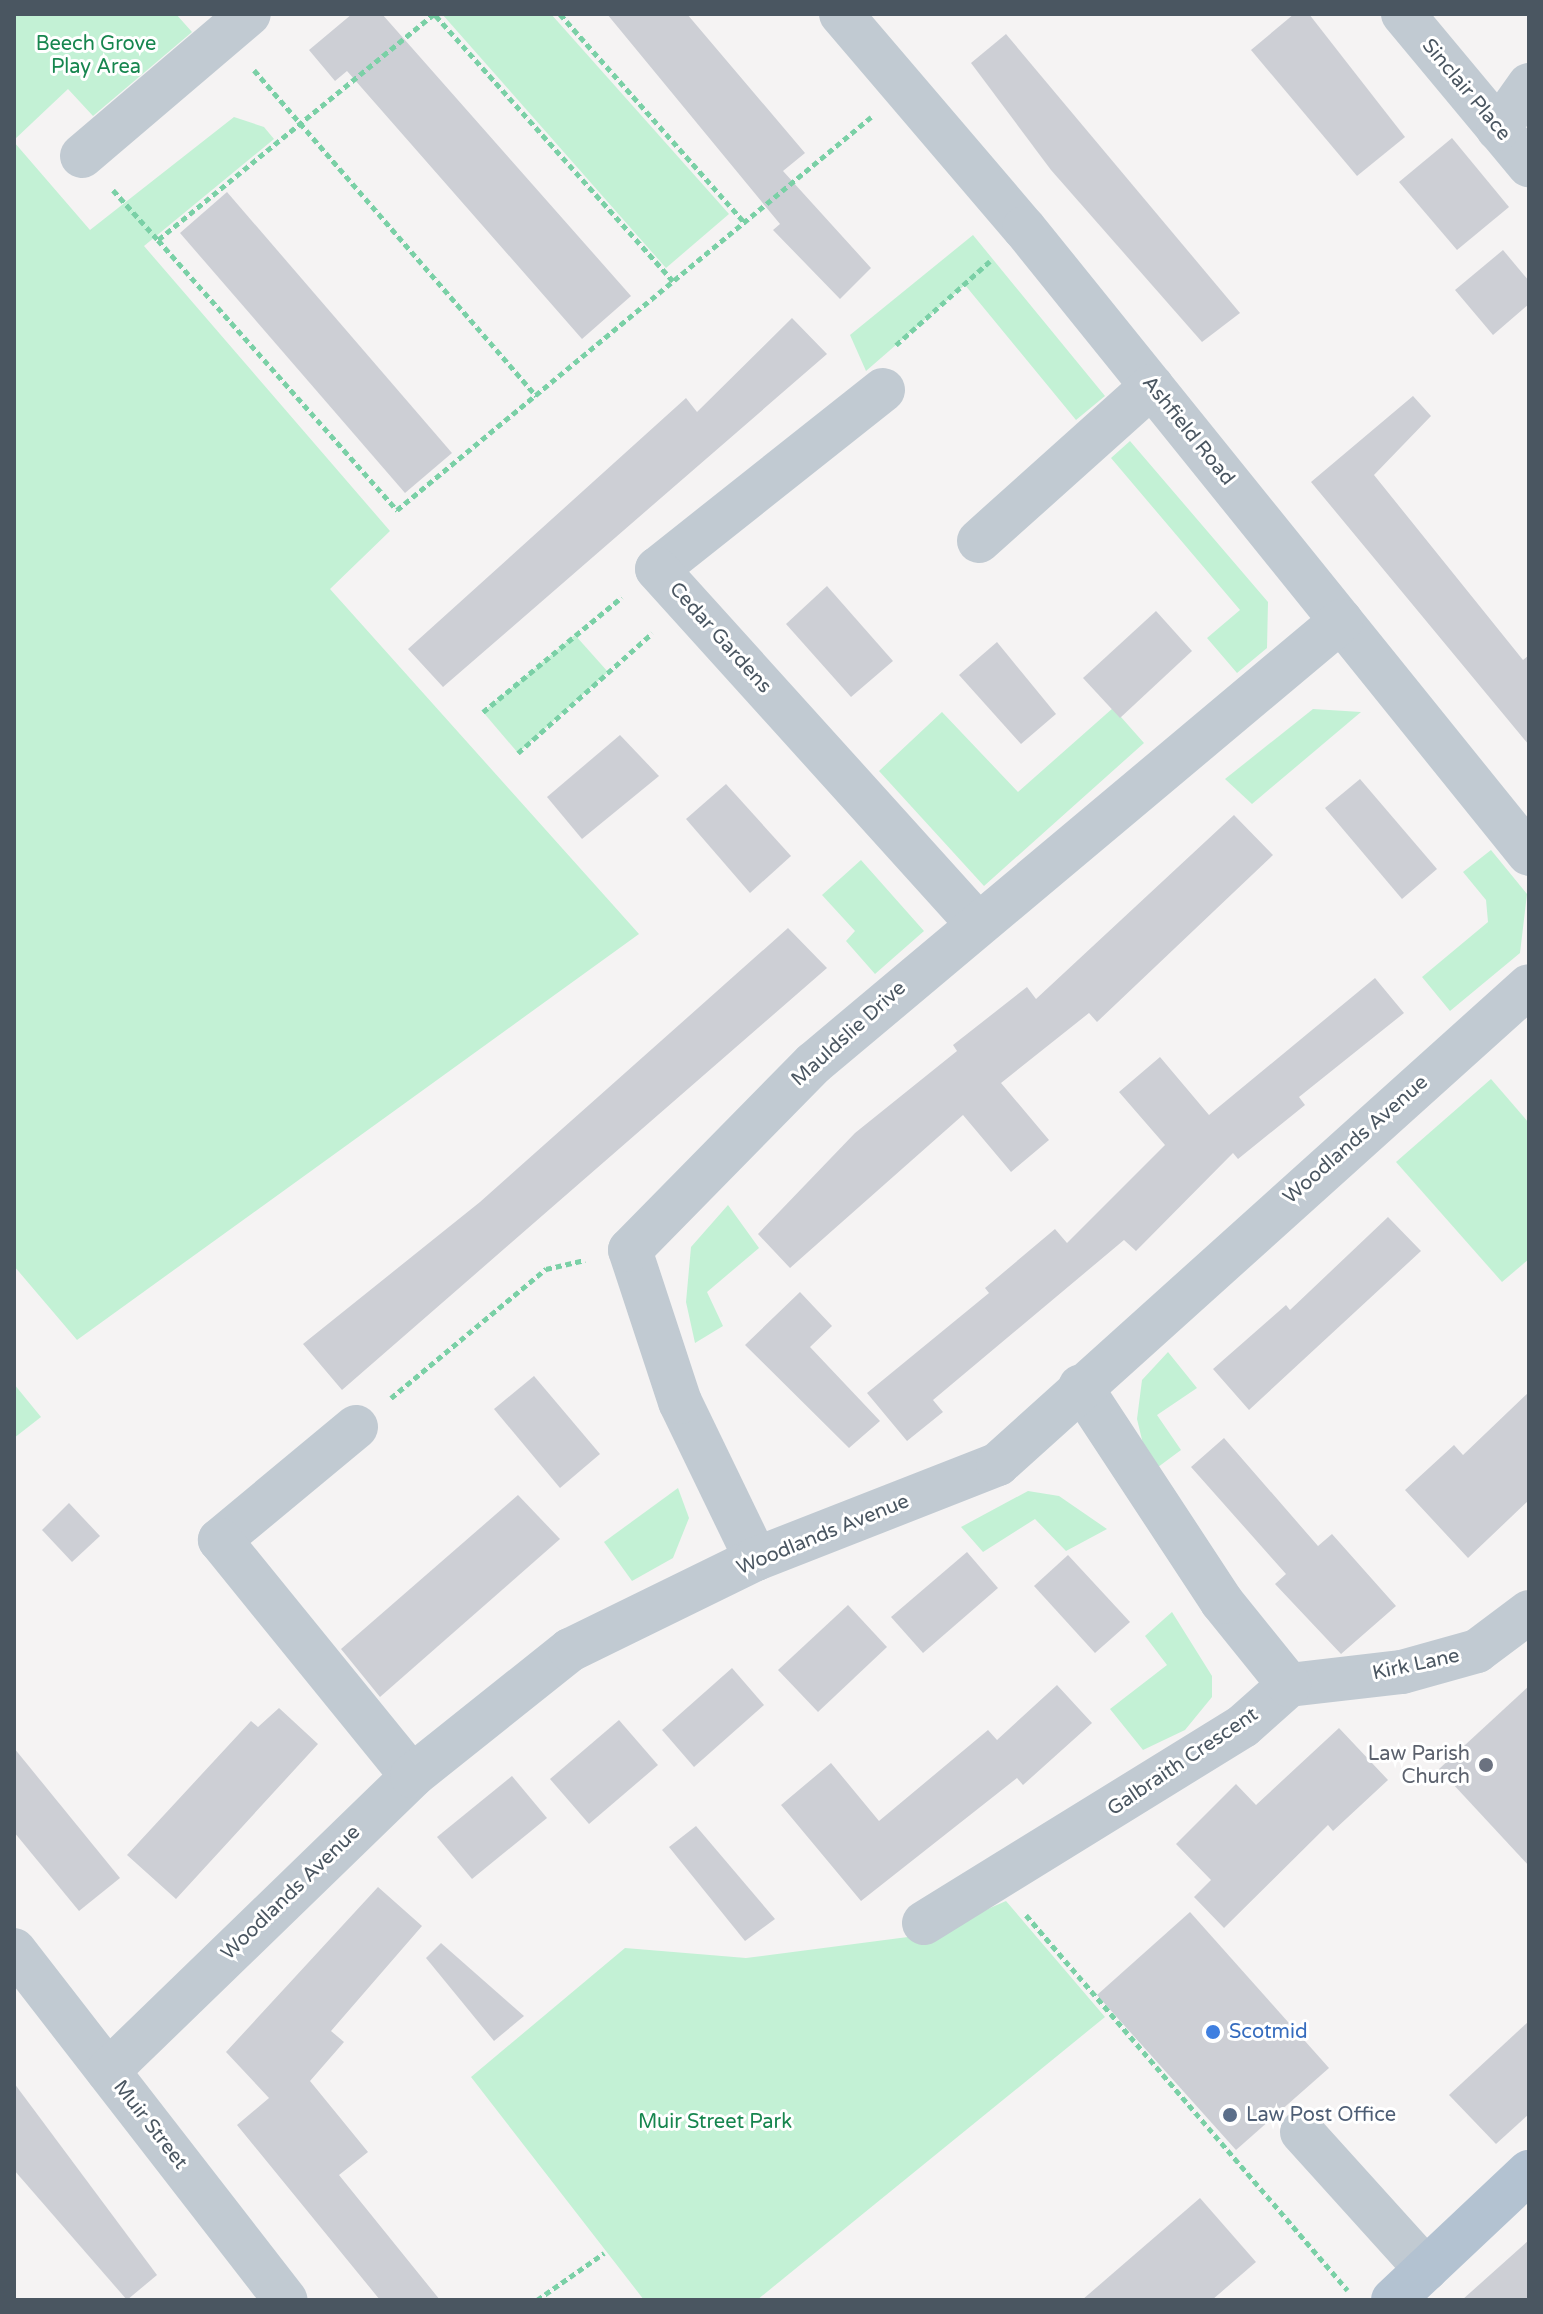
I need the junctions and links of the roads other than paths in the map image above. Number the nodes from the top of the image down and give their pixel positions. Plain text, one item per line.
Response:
1 (841, 14) edge
2 (1403, 14) edge
3 (237, 25) edge
4 (1529, 85) edge
5 (1498, 129) junction
6 (82, 156) road end
7 (1529, 165) edge
8 (1152, 386) junction
9 (883, 390) road end
10 (979, 541) dead end
11 (1341, 621) junction
12 (1529, 854) edge
13 (975, 921) junction
14 (1529, 986) edge
15 (1080, 1386) junction
16 (356, 1427) road end
17 (756, 1559) junction
18 (1529, 1612) edge
19 (1289, 1685) junction
20 (412, 1776) junction
21 (924, 1923) dead end
22 (14, 1950) edge
23 (108, 2071) junction
24 (1302, 2132) dead end
25 (1529, 2172) edge
26 (1426, 2269) junction
27 (270, 2295) edge
28 (1393, 2300) edge

1 - 8 street, Ashfield Road
2 - 5 street, Sinclair Place
3 - 6 street
4 - 5 street
5 - 7 street, Sinclair Place
8 - 10 street
8 - 11 street, Ashfield Road
9 - 13 street, Cedar Gardens
11 - 12 street, Ashfield Road
11 - 13 street, Mauldslie Drive
13 - 17 street, Mauldslie Drive
14 - 15 street, Woodlands Avenue
15 - 17 street, Woodlands Avenue
15 - 19 street
16 - 20 street
17 - 20 street, Woodlands Avenue
18 - 19 street, Kirk Lane
19 - 21 street, Galbraith Crescent
20 - 23 street, Woodlands Avenue
22 - 23 street, Muir Street
23 - 27 street, Muir Street
24 - 26 street
25 - 26 main road
26 - 28 main road

